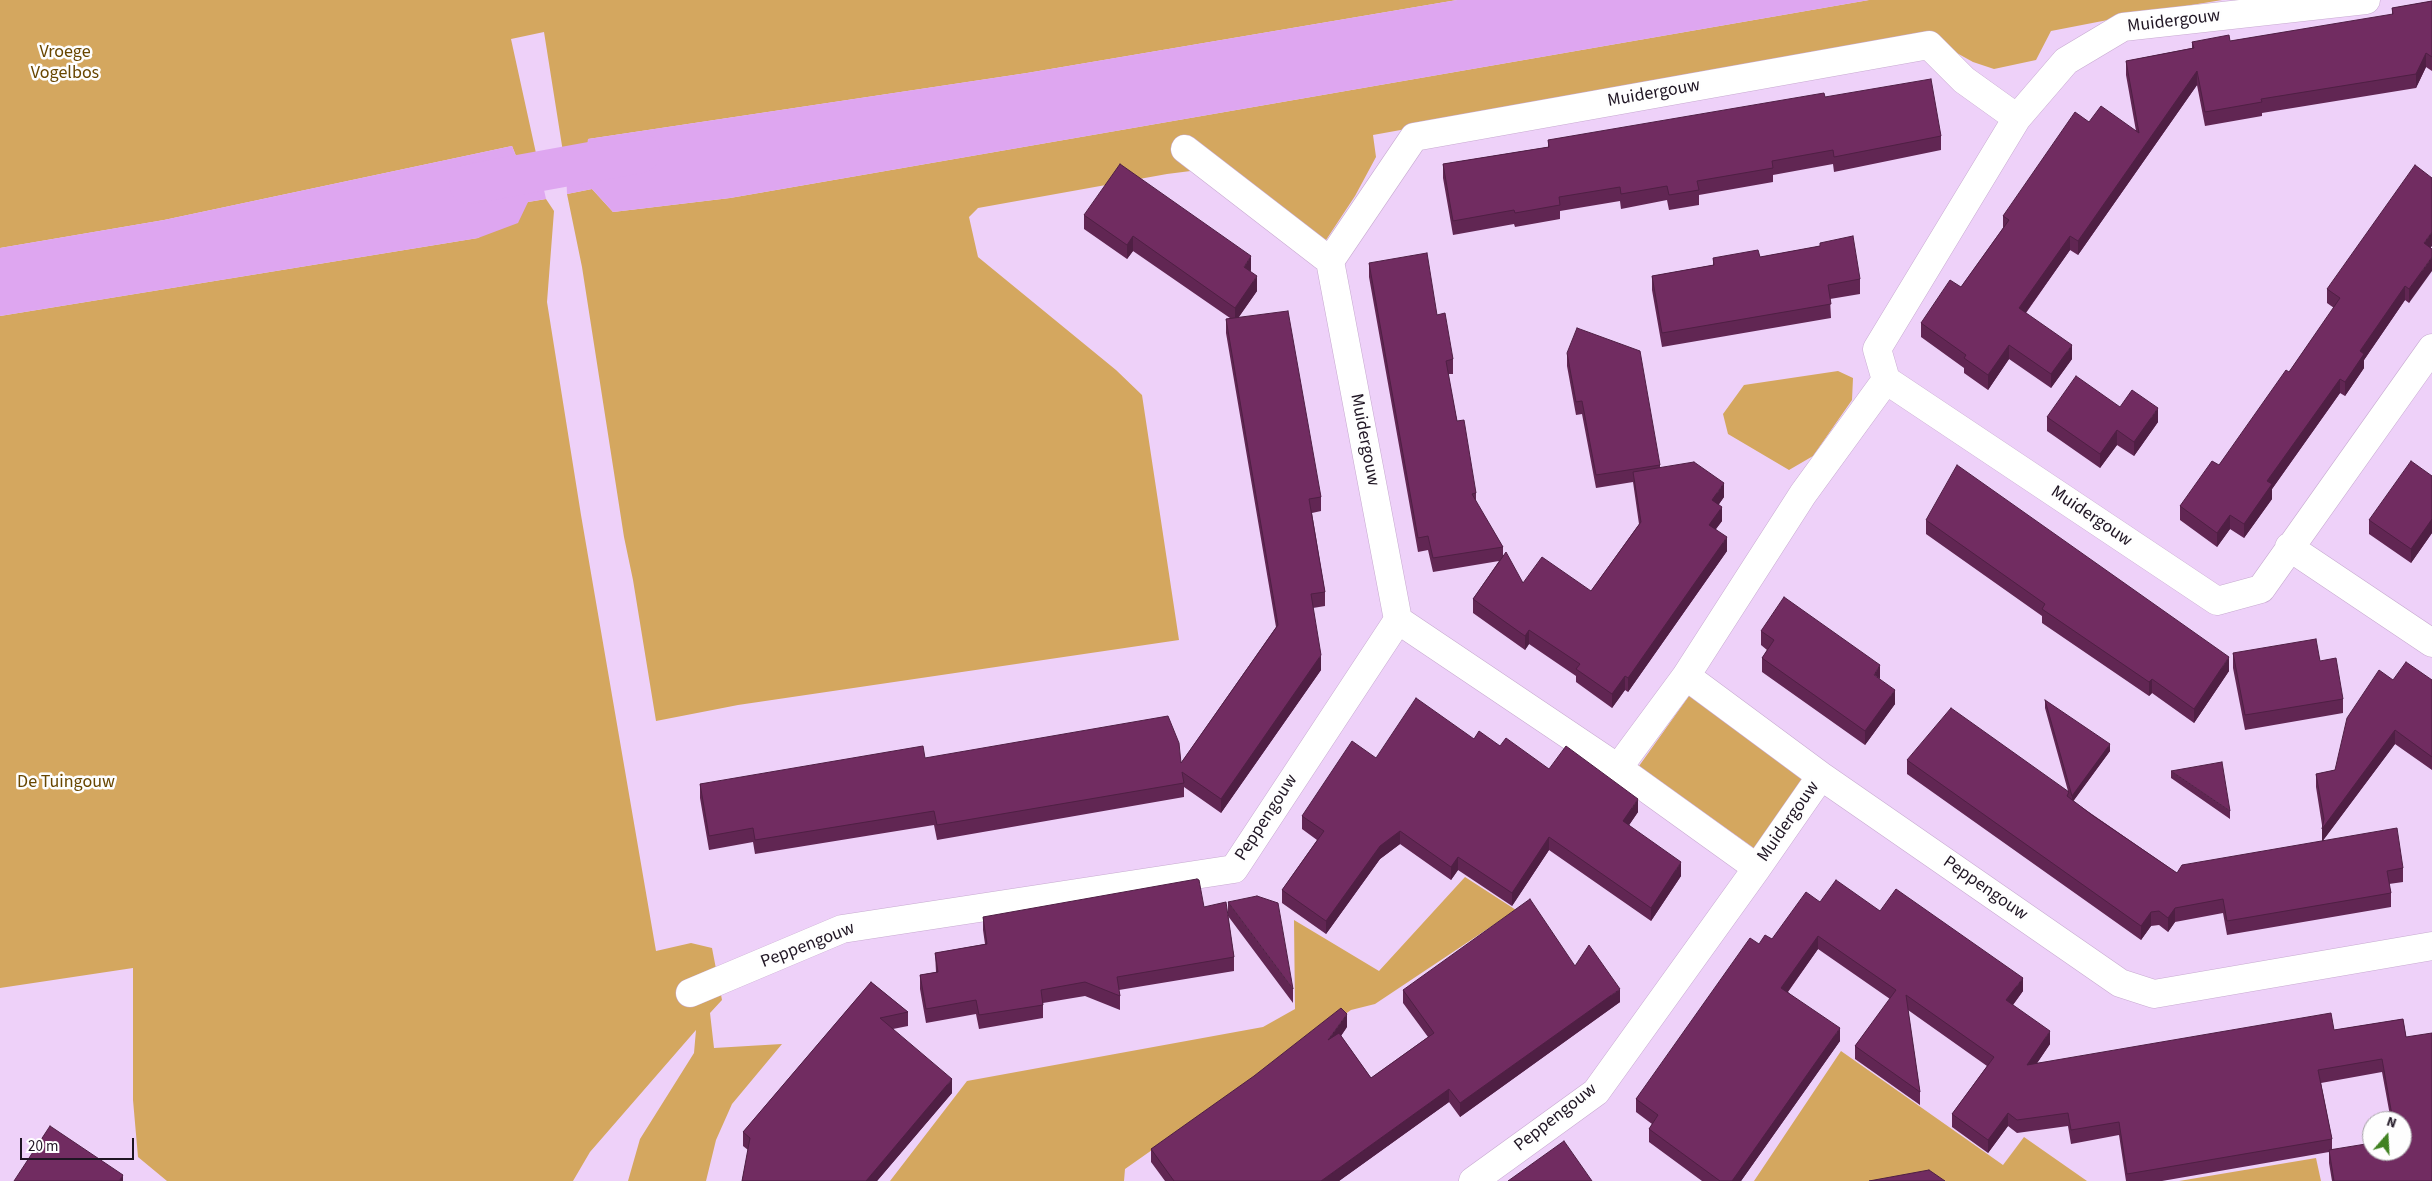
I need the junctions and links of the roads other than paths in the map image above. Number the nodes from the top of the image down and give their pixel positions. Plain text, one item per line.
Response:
1 (2366, 0) edge
2 (2017, 118) junction
3 (1185, 149) dead end
4 (1330, 261) junction
5 (2432, 348) edge
6 (2424, 371) edge
7 (1886, 380) junction
8 (2289, 547) junction
9 (1398, 620) junction
10 (2432, 643) edge
11 (1686, 676) junction
12 (1618, 768) junction
13 (1821, 776) junction
14 (1757, 868) junction
15 (2432, 946) edge
16 (690, 994) dead end
17 (1473, 1181) edge

1 - 2 street, Muidergouw
2 - 4 street, Muidergouw
2 - 7 street, Muidergouw
3 - 4 street
4 - 9 street, Muidergouw
5 - 6 street, Muidergouw
6 - 8 street, Muidergouw
7 - 8 street, Muidergouw
7 - 11 street
8 - 10 street
9 - 12 street
9 - 16 street, Peppengouw
11 - 12 street
11 - 13 street, Peppengouw
12 - 14 street
13 - 14 street, Muidergouw
13 - 15 street, Peppengouw
14 - 17 street, Peppengouw

